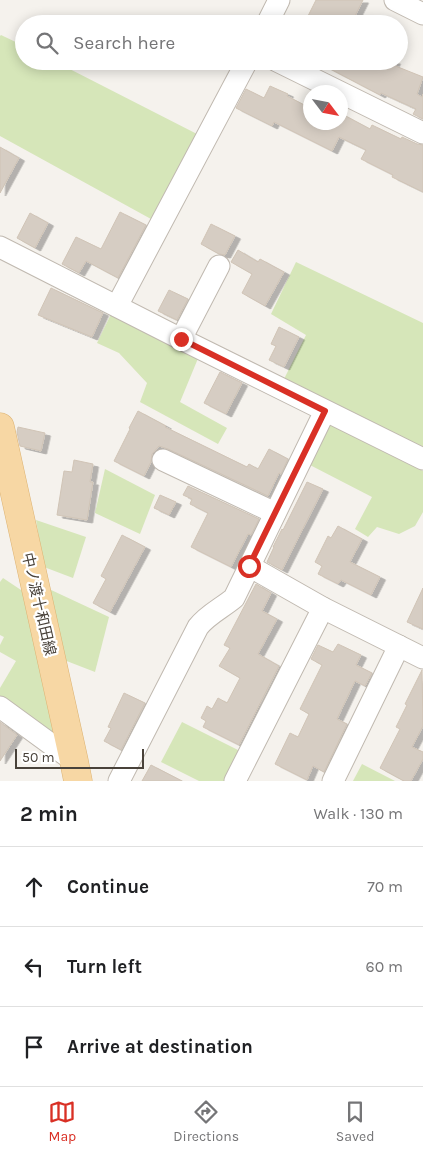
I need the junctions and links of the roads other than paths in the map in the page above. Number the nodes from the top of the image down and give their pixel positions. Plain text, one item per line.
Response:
1 (279, 0) edge
2 (395, 0) edge
3 (423, 14) edge
4 (272, 15) edge
5 (242, 70) edge
6 (295, 70) edge
7 (423, 133) edge
8 (0, 247) edge
9 (219, 266) dead end
10 (117, 306) junction
11 (181, 339) junction
12 (325, 411) junction
13 (0, 426) edge
14 (423, 459) edge
15 (163, 460) dead end
16 (274, 513) junction
17 (249, 566) junction
18 (323, 608) junction
19 (399, 646) junction
20 (423, 658) edge
21 (0, 707) edge
22 (76, 771) edge
23 (119, 781) edge
24 (235, 781) edge
25 (333, 781) edge

1 - 4 street
2 - 3 street
5 - 10 street
6 - 7 street
8 - 10 street
9 - 11 street
10 - 11 street
11 - 12 street
12 - 14 street
12 - 16 street
13 - 22 main road, 中ノ渡十和田線
15 - 16 street
16 - 17 street
17 - 18 street
17 - 23 street
18 - 19 street
18 - 24 street
19 - 20 street
19 - 25 street
21 - 22 street

